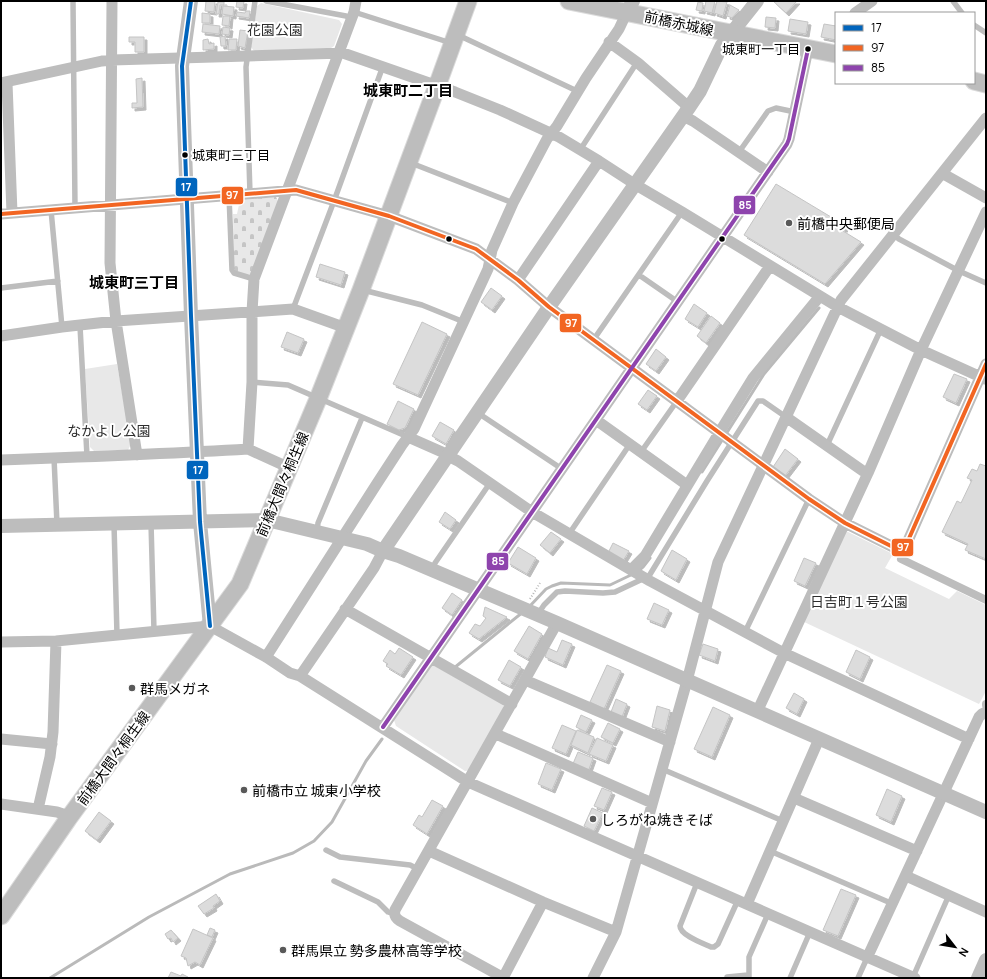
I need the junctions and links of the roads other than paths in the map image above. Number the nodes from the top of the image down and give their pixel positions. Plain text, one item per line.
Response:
1 (73, 1) edge
2 (112, 1) edge
3 (191, 1) edge
4 (255, 1) edge
5 (266, 1) edge
6 (356, 1) edge
7 (468, 1) edge
8 (569, 1) edge
9 (757, 1) edge
10 (872, 1) edge
11 (953, 1) edge
12 (630, 7) edge
13 (856, 12) edge
14 (961, 12) edge
15 (353, 16) junction
16 (975, 26) edge
17 (986, 33) edge
18 (731, 34) junction
19 (455, 39) junction
20 (609, 42) junction
21 (808, 49) junction
22 (339, 53) junction
23 (835, 54) edge
24 (247, 56) junction
25 (183, 57) junction
26 (112, 60) junction
27 (638, 63) junction
28 (383, 66) junction
29 (74, 67) junction
30 (975, 81) edge
31 (4, 83) edge
32 (986, 84) edge
33 (437, 86) junction
34 (577, 91) junction
35 (686, 112) junction
36 (795, 112) junction
37 (986, 118) edge
38 (5, 123) edge
39 (551, 133) junction
40 (580, 150) junction
41 (739, 152) junction
42 (599, 161) junction
43 (409, 162) junction
44 (768, 172) junction
45 (943, 172) junction
46 (636, 185) junction
47 (286, 191) junction
48 (250, 194) junction
49 (229, 196) junction
50 (986, 198) edge
51 (187, 199) junction
52 (334, 201) junction
53 (513, 203) junction
54 (110, 205) junction
55 (75, 208) junction
56 (51, 210) junction
57 (682, 212) junction
58 (986, 212) edge
59 (7, 214) edge
60 (389, 216) junction
61 (894, 234) junction
62 (723, 237) junction
63 (490, 260) junction
64 (770, 266) junction
65 (959, 271) junction
66 (639, 275) junction
67 (254, 279) junction
68 (518, 280) junction
69 (58, 282) junction
70 (986, 283) edge
71 (1, 288) edge
72 (361, 290) junction
73 (820, 296) junction
74 (678, 302) junction
75 (549, 307) junction
76 (838, 307) junction
77 (293, 309) junction
78 (252, 312) junction
79 (191, 316) junction
80 (116, 321) junction
81 (464, 322) junction
82 (62, 326) junction
83 (80, 326) junction
84 (346, 328) junction
85 (881, 329) junction
86 (1, 336) edge
87 (594, 339) junction
88 (921, 350) junction
89 (986, 364) edge
90 (632, 369) junction
91 (983, 378) edge
92 (252, 382) junction
93 (318, 399) junction
94 (677, 401) junction
95 (478, 413) junction
96 (786, 417) junction
97 (362, 418) junction
98 (596, 420) junction
99 (408, 437) junction
100 (726, 437) junction
101 (630, 444) junction
102 (826, 445) junction
103 (248, 449) junction
104 (197, 452) junction
105 (641, 452) junction
106 (137, 455) junction
107 (87, 456) junction
108 (448, 456) junction
109 (54, 458) junction
110 (1, 460) edge
111 (764, 465) junction
112 (288, 469) junction
113 (562, 469) junction
114 (868, 473) junction
115 (490, 483) junction
116 (688, 485) junction
117 (809, 499) junction
118 (532, 512) junction
119 (267, 520) junction
120 (200, 522) junction
121 (151, 523) junction
122 (845, 523) junction
123 (114, 524) junction
124 (57, 525) junction
125 (1, 526) edge
126 (317, 532) junction
127 (569, 534) junction
128 (342, 538) junction
129 (383, 551) junction
130 (901, 559) dead end
131 (432, 570) junction
132 (631, 571) junction
133 (644, 578) junction
134 (478, 590) junction
135 (986, 600) edge
136 (529, 609) junction
137 (345, 610) junction
138 (705, 610) junction
139 (557, 623) junction
140 (210, 626) junction
141 (154, 631) junction
142 (746, 632) junction
143 (117, 635) junction
144 (56, 641) junction
145 (1, 642) edge
146 (784, 653) junction
147 (266, 657) junction
148 (431, 658) junction
149 (300, 676) junction
150 (525, 680) junction
151 (687, 682) junction
152 (512, 704) junction
153 (757, 712) junction
154 (986, 712) edge
155 (383, 727) junction
156 (496, 734) junction
157 (1, 738) edge
158 (969, 738) junction
159 (819, 739) junction
160 (670, 742) junction
161 (52, 744) junction
162 (662, 769) junction
163 (468, 782) junction
164 (944, 794) junction
165 (794, 798) junction
166 (652, 803) junction
167 (1, 804) edge
168 (38, 809) junction
169 (986, 812) edge
170 (68, 819) junction
171 (783, 822) junction
172 (326, 850) dead end
173 (429, 851) junction
174 (770, 851) junction
175 (917, 851) junction
176 (637, 857) junction
177 (418, 869) junction
178 (906, 876) junction
179 (334, 881) dead end
180 (697, 883) junction
181 (950, 894) junction
182 (543, 902) junction
183 (742, 902) junction
184 (893, 904) junction
185 (986, 912) edge
186 (394, 914) junction
187 (768, 914) junction
188 (1, 916) edge
189 (616, 932) junction
190 (810, 932) junction
191 (868, 958) junction
192 (986, 960) edge
193 (749, 976) edge
194 (727, 977) dead end
195 (503, 978) edge
196 (593, 978) edge
197 (790, 978) edge
198 (858, 978) edge
199 (914, 978) edge
200 (978, 978) edge

1 - 29 lane
2 - 26 street
3 - 25 street
4 - 24 lane
5 - 15 lane
6 - 15 street
7 - 19 main road, 前橋大間々桐生線
8 - 12 main road, 前橋赤城線
9 - 18 street
10 - 13 street
11 - 14 lane
12 - 18 main road, 前橋赤城線
12 - 20 street
15 - 19 lane
15 - 22 street
16 - 17 lane
18 - 21 main road, 前橋赤城線
18 - 35 street
19 - 33 main road, 前橋大間々桐生線
19 - 34 lane
20 - 27 street
20 - 34 street
21 - 23 main road, 前橋赤城線
21 - 36 street
22 - 24 street
22 - 28 street
22 - 47 street
24 - 25 street
24 - 48 lane
25 - 26 street
25 - 51 street
26 - 29 street
26 - 54 street
27 - 35 street
27 - 40 lane
28 - 33 street
28 - 52 lane
29 - 31 street
29 - 55 lane
30 - 32 main road
31 - 38 street
33 - 39 street
33 - 43 main road, 前橋大間々桐生線
34 - 39 street
35 - 41 street
35 - 46 street
36 - 41 lane
36 - 44 street
37 - 45 street
38 - 59 street
39 - 40 street
39 - 53 street
40 - 42 street
41 - 44 street
42 - 46 street
42 - 68 street
43 - 53 lane
43 - 60 main road, 前橋大間々桐生線
44 - 62 street
45 - 50 street
45 - 61 street
46 - 57 street
46 - 75 street
47 - 48 street
47 - 52 street
47 - 67 street
48 - 49 street
49 - 51 street
49 - 67 lane
51 - 54 street
51 - 79 street
52 - 60 street
52 - 77 lane
53 - 63 street
54 - 55 street
54 - 80 street
55 - 56 street
56 - 59 street
56 - 69 lane
57 - 62 street
57 - 66 lane
58 - 65 street
60 - 63 street
60 - 72 main road, 前橋大間々桐生線
61 - 65 lane
61 - 76 street
62 - 64 street
62 - 74 street
63 - 68 street
63 - 81 street
64 - 73 street
64 - 94 street
65 - 70 lane
65 - 88 street
66 - 74 lane
66 - 87 lane
67 - 78 street
68 - 75 street
69 - 71 lane
69 - 82 lane
72 - 81 lane
72 - 84 main road, 前橋大間々桐生線
73 - 76 street
73 - 100 street
74 - 90 street
75 - 87 street
75 - 95 street
76 - 85 street
76 - 96 street
77 - 78 street
77 - 84 street
78 - 79 street
78 - 92 street
79 - 80 street
79 - 104 street
80 - 83 street
80 - 106 street
81 - 99 street
82 - 83 street
82 - 86 street
83 - 107 lane
84 - 93 main road, 前橋大間々桐生線
85 - 88 street
85 - 102 lane
87 - 90 street
88 - 91 street
88 - 114 street
89 - 91 street
90 - 94 street
90 - 98 street
91 - 122 street
92 - 93 lane
92 - 103 street
93 - 97 lane
93 - 112 main road, 前橋大間々桐生線
94 - 100 street
94 - 105 lane
95 - 108 street
95 - 113 lane
96 - 100 lane
96 - 102 street
96 - 111 street
97 - 99 lane
97 - 126 lane
98 - 101 street
98 - 113 street
99 - 108 street
99 - 128 street
100 - 111 street
100 - 116 street
100 - 133 lane
101 - 105 street
101 - 127 lane
102 - 114 street
103 - 104 street
103 - 112 street
104 - 106 street
104 - 120 street
105 - 116 street
106 - 107 street
107 - 109 street
108 - 115 street
108 - 129 street
109 - 110 street
109 - 124 lane
111 - 117 street
111 - 138 street
112 - 119 main road, 前橋大間々桐生線
113 - 118 street
114 - 122 street
115 - 118 street
115 - 131 lane
116 - 132 street
117 - 122 street
117 - 142 lane
118 - 127 street
118 - 134 street
119 - 120 street
119 - 126 street
119 - 140 main road, 前橋大間々桐生線
120 - 121 street
120 - 140 street
121 - 123 street
121 - 141 lane
122 - 146 street
123 - 124 street
123 - 143 lane
124 - 125 street
126 - 128 street
127 - 132 street
128 - 129 street
128 - 147 street
129 - 131 street
129 - 137 street
130 - 135 street
131 - 134 street
132 - 133 street
133 - 136 lane
133 - 138 street
134 - 136 street
134 - 148 street
136 - 139 street
137 - 148 street
137 - 149 street
138 - 142 street
138 - 151 street
139 - 150 street
139 - 151 street
140 - 141 street
140 - 147 street
140 - 170 main road, 前橋大間々桐生線
141 - 143 street
142 - 146 street
143 - 144 street
144 - 145 street
144 - 161 street
146 - 153 street
146 - 158 street
147 - 149 street
148 - 152 street
148 - 155 street
149 - 155 street
150 - 152 street
150 - 160 street
151 - 153 street
151 - 160 street
152 - 156 street
153 - 159 street
154 - 158 street
155 - 163 street
156 - 163 street
156 - 166 street
157 - 161 street
158 - 164 street
159 - 164 street
159 - 165 street
160 - 162 street
161 - 168 street
162 - 166 street
162 - 171 lane
163 - 173 street
163 - 176 street
164 - 169 street
164 - 175 street
165 - 171 street
165 - 175 street
166 - 176 street
167 - 168 street
168 - 170 street
170 - 188 main road, 前橋大間々桐生線
171 - 174 street
172 - 177 lane
173 - 177 street
173 - 182 street
174 - 183 street
174 - 184 lane
175 - 178 street
176 - 180 street
176 - 189 street
177 - 186 street
178 - 181 street
178 - 184 street
179 - 186 lane
180 - 183 street
180 - 183 lane
181 - 185 street
181 - 199 lane
182 - 189 street
182 - 195 street
183 - 187 street
184 - 191 street
186 - 195 street
187 - 190 street
187 - 193 lane
189 - 196 street
190 - 191 street
190 - 197 lane
191 - 198 lane
191 - 199 street
192 - 200 street
193 - 194 lane

